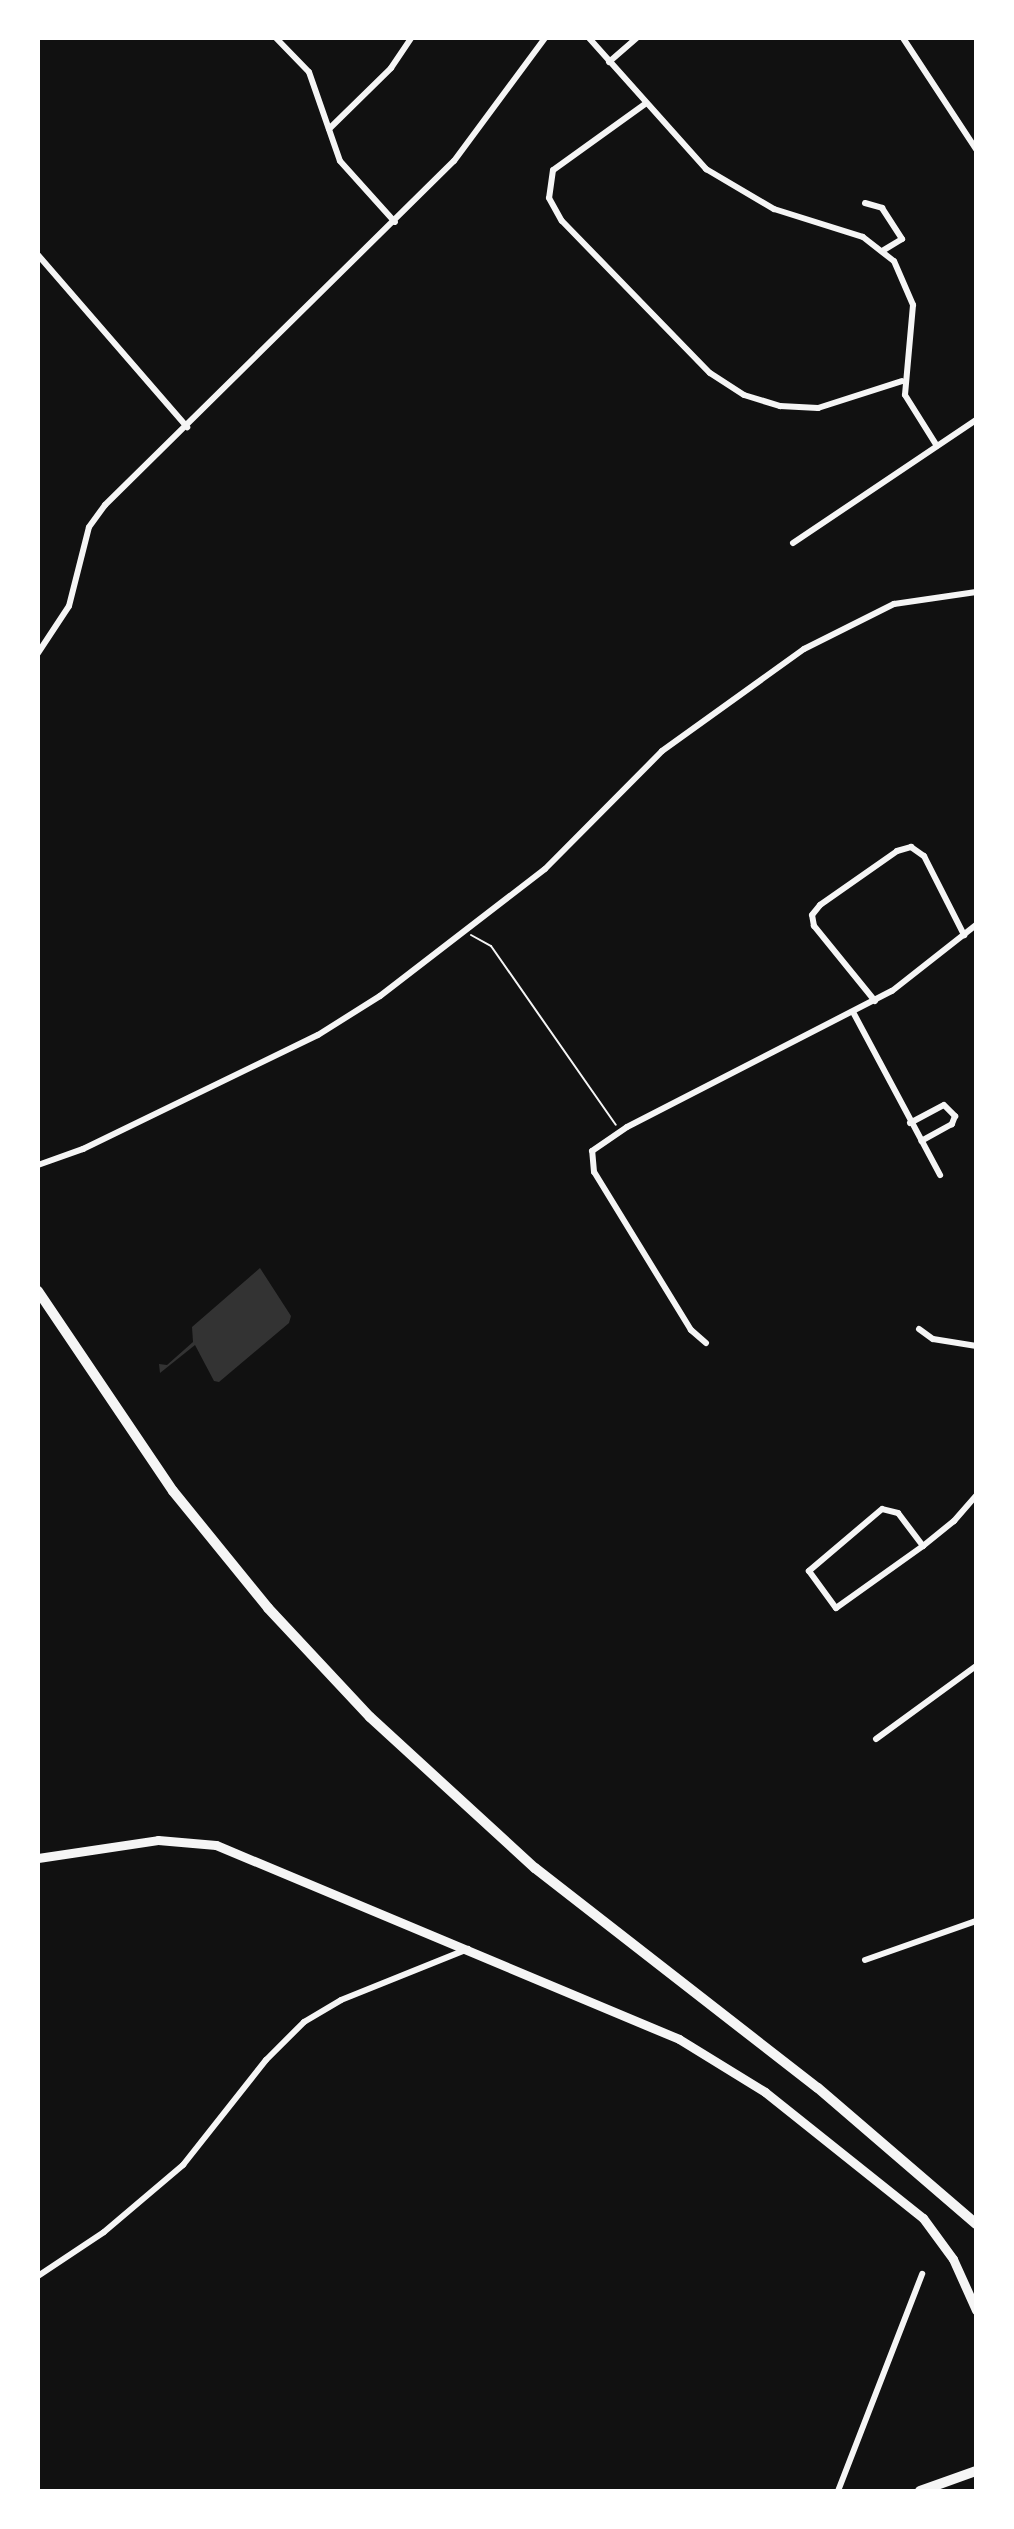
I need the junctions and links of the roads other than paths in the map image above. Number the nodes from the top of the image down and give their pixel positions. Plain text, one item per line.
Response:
1 (411, 38) edge
2 (545, 38) edge
3 (589, 38) edge
4 (637, 38) edge
5 (903, 38) edge
6 (280, 39) edge
7 (609, 62) junction
8 (645, 104) junction
9 (329, 129) junction
10 (975, 144) edge
11 (865, 203) dead end
12 (395, 222) junction
13 (884, 250) junction
14 (38, 255) edge
15 (902, 381) junction
16 (976, 420) edge
17 (187, 427) junction
18 (937, 446) junction
19 (793, 543) dead end
20 (976, 592) edge
21 (38, 653) edge
22 (976, 925) edge
23 (967, 933) junction
24 (976, 936) edge
25 (875, 1001) junction
26 (853, 1012) junction
27 (910, 1123) junction
28 (921, 1141) junction
29 (38, 1165) edge
30 (940, 1175) dead end
31 (38, 1291) edge
32 (919, 1329) dead end
33 (706, 1343) dead end
34 (976, 1346) edge
35 (976, 1496) edge
36 (923, 1546) junction
37 (976, 1666) edge
38 (876, 1739) dead end
39 (38, 1858) edge
40 (976, 1921) edge
41 (468, 1949) junction
42 (865, 1960) dead end
43 (976, 2224) edge
44 (922, 2274) dead end
45 (38, 2276) edge
46 (976, 2310) edge
47 (976, 2471) edge
48 (838, 2491) edge
49 (920, 2491) edge

1 - 9 street
2 - 12 street
3 - 7 street
4 - 7 street
5 - 10 street
6 - 9 street
7 - 8 street
8 - 13 street
8 - 15 street
9 - 12 street
11 - 13 street
12 - 17 street
13 - 15 street
14 - 17 street
15 - 18 street
16 - 18 street
17 - 21 street
18 - 19 street
20 - 29 street
22 - 23 street
23 - 24 street
23 - 25 street
23 - 25 street
25 - 26 street
26 - 27 street
26 - 33 street
27 - 28 street
27 - 28 street
28 - 30 street
31 - 43 main road
32 - 34 street
35 - 36 street
36 - 36 street
37 - 38 street
39 - 41 main road
40 - 42 street
41 - 45 street
41 - 46 main road
44 - 48 street
47 - 49 main road

